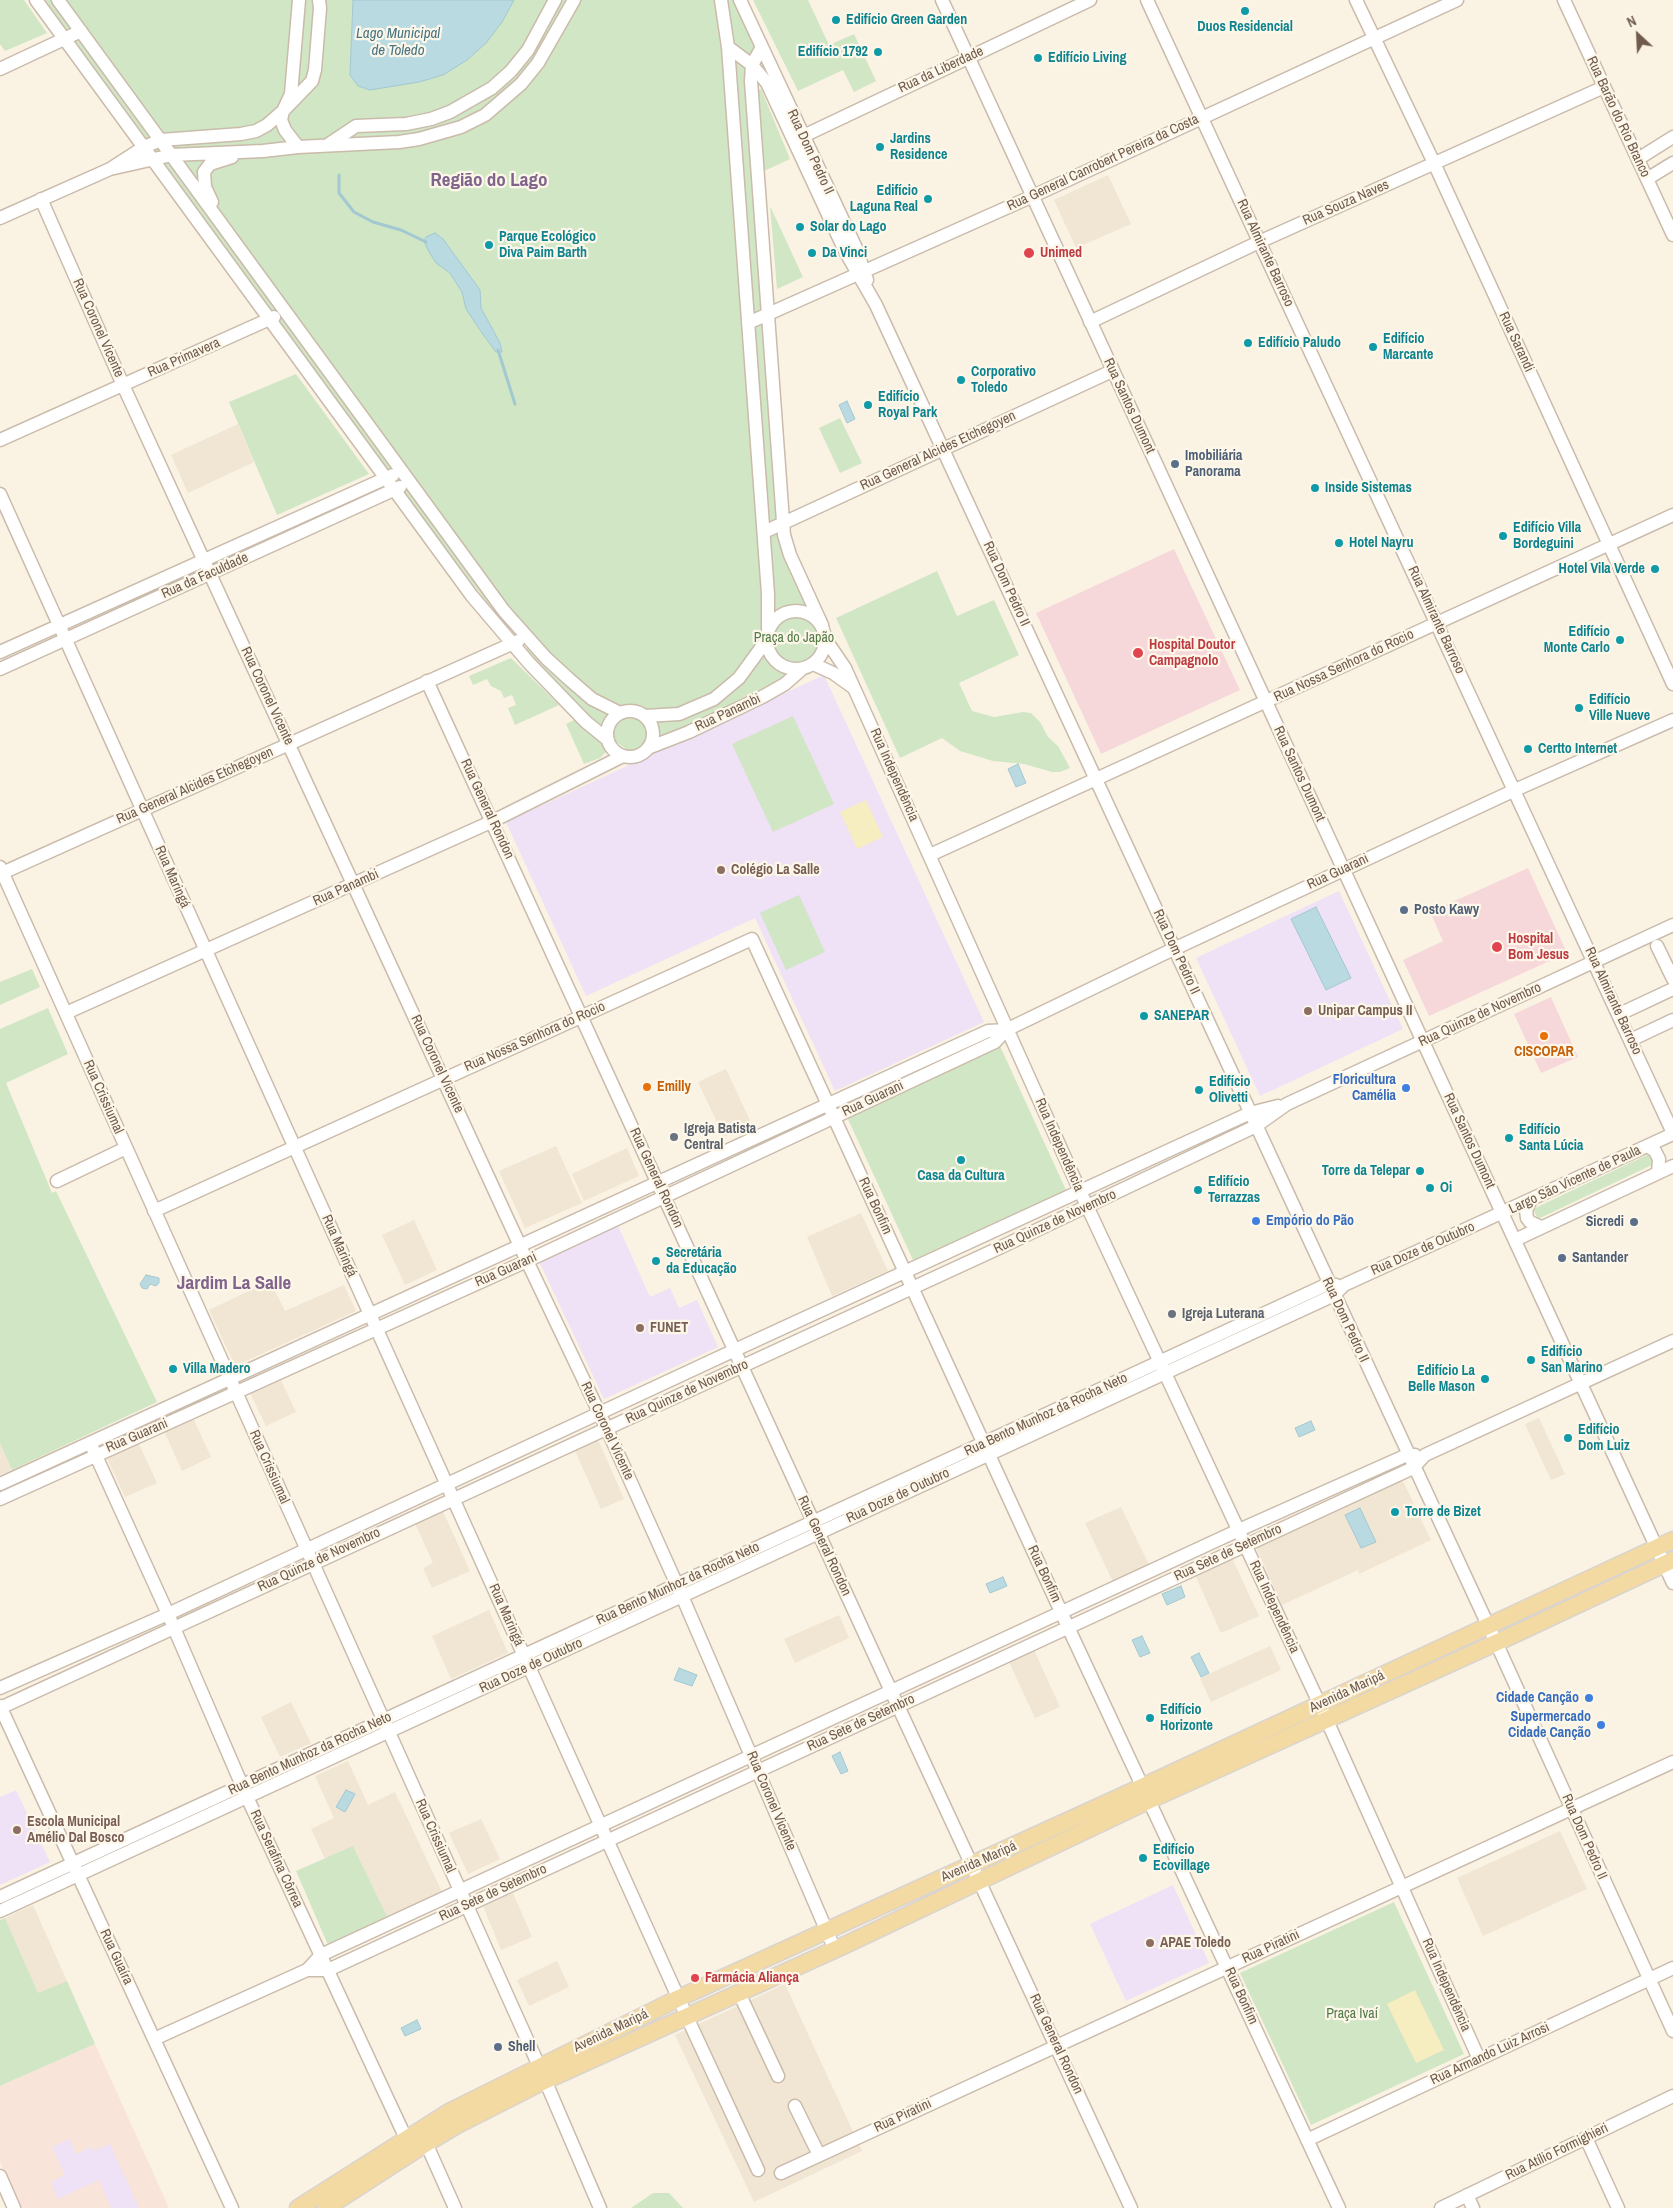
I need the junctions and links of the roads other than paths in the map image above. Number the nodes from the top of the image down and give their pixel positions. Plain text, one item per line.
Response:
1 (36, 0) edge
2 (58, 0) edge
3 (299, 0) edge
4 (319, 0) edge
5 (555, 0) edge
6 (574, 0) edge
7 (721, 0) edge
8 (740, 0) edge
9 (942, 0) edge
10 (1090, 0) edge
11 (1147, 0) edge
12 (1356, 0) edge
13 (1457, 0) edge
14 (1564, 0) edge
15 (81, 31) junction
16 (1374, 38) junction
17 (64, 40) junction
18 (728, 47) junction
19 (762, 47) junction
20 (969, 58) junction
21 (752, 65) junction
22 (0, 69) edge
23 (1604, 87) junction
24 (283, 111) junction
25 (1202, 118) junction
26 (1673, 137) edge
27 (798, 139) junction
28 (161, 140) junction
29 (1673, 144) edge
30 (324, 146) junction
31 (298, 147) junction
32 (263, 151) junction
33 (148, 153) junction
34 (172, 155) junction
35 (1638, 159) junction
36 (1434, 163) junction
37 (1672, 163) edge
38 (1647, 179) junction
39 (1033, 196) junction
40 (41, 199) junction
41 (0, 218) edge
42 (225, 229) junction
43 (1673, 234) edge
44 (1259, 242) junction
45 (861, 274) junction
46 (286, 312) junction
47 (767, 315) junction
48 (269, 320) junction
49 (1090, 322) junction
50 (748, 323) junction
51 (1112, 371) junction
52 (123, 385) junction
53 (0, 440) edge
54 (943, 448) junction
55 (402, 471) junction
56 (386, 479) junction
57 (410, 483) junction
58 (393, 490) junction
59 (0, 494) edge
60 (1673, 515) edge
61 (783, 523) junction
62 (764, 532) junction
63 (1608, 545) junction
64 (204, 560) junction
65 (210, 574) junction
66 (1437, 624) junction
67 (59, 625) junction
68 (822, 625) junction
69 (767, 635) junction
70 (527, 637) junction
71 (66, 639) junction
72 (826, 640) junction
73 (511, 644) junction
74 (0, 652) edge
75 (807, 667) junction
76 (0, 669) edge
77 (427, 681) junction
78 (1673, 684) edge
79 (854, 688) junction
80 (1266, 702) junction
81 (620, 713) junction
82 (645, 716) junction
83 (1673, 720) edge
84 (607, 739) junction
85 (289, 744) junction
86 (648, 748) junction
87 (623, 756) junction
88 (1096, 779) junction
89 (1515, 790) junction
90 (142, 810) junction
91 (493, 821) junction
92 (930, 855) junction
93 (1343, 870) junction
94 (1, 871) edge
95 (354, 884) junction
96 (1673, 925) edge
97 (752, 939) joint
98 (1657, 946) dead end
99 (1174, 949) junction
100 (206, 950) junction
101 (1594, 962) junction
102 (1673, 979) edge
103 (1673, 989) edge
104 (1626, 1011) dead end
105 (66, 1013) junction
106 (581, 1017) junction
107 (1673, 1020) edge
108 (1006, 1030) junction
109 (1638, 1037) dead end
110 (1423, 1041) junction
111 (444, 1079) junction
112 (828, 1104) junction
113 (1287, 1104) junction
114 (1250, 1113) junction
115 (834, 1117) junction
116 (1256, 1126) junction
117 (1673, 1133) edge
118 (1648, 1146) junction
119 (294, 1147) junction
120 (126, 1148) junction
121 (1673, 1166) edge
122 (1658, 1173) junction
123 (57, 1181) dead end
124 (657, 1181) junction
125 (1080, 1191) junction
126 (664, 1196) junction
127 (1531, 1200) junction
128 (1087, 1207) junction
129 (154, 1211) junction
130 (1503, 1213) junction
131 (1541, 1227) junction
132 (1515, 1240) junction
133 (521, 1246) junction
134 (527, 1261) junction
135 (905, 1272) junction
136 (913, 1288) junction
137 (1331, 1290) junction
138 (370, 1315) junction
139 (376, 1328) junction
140 (1673, 1341) edge
141 (735, 1350) junction
142 (743, 1366) junction
143 (1163, 1368) junction
144 (230, 1380) junction
145 (1581, 1384) junction
146 (236, 1394) junction
147 (599, 1412) junction
148 (608, 1429) junction
149 (90, 1442) junction
150 (986, 1449) junction
151 (95, 1454) junction
152 (1407, 1454) junction
153 (1425, 1455) junction
154 (1413, 1468) junction
155 (1, 1481) edge
156 (448, 1484) junction
157 (454, 1498) junction
158 (0, 1499) edge
159 (815, 1528) junction
160 (1239, 1530) junction
161 (1673, 1540) edge
162 (1246, 1545) junction
163 (1656, 1548) junction
164 (306, 1549) junction
165 (1634, 1558) junction
166 (1668, 1561) edge
167 (312, 1563) junction
168 (1640, 1574) junction
169 (1673, 1584) edge
170 (680, 1590) junction
171 (1061, 1612) junction
172 (168, 1614) junction
173 (1510, 1616) junction
174 (1488, 1626) junction
175 (1068, 1627) junction
176 (173, 1628) junction
177 (1513, 1635) junction
178 (1496, 1643) junction
179 (527, 1661) junction
180 (0, 1688) edge
181 (891, 1691) junction
182 (1338, 1696) junction
183 (1320, 1705) junction
184 (897, 1706) junction
185 (0, 1707) edge
186 (1344, 1712) junction
187 (1290, 1718) junction
188 (1326, 1720) junction
189 (386, 1726) junction
190 (1295, 1734) junction
191 (752, 1756) junction
192 (1673, 1762) edge
193 (758, 1770) junction
194 (244, 1791) junction
195 (1147, 1793) junction
196 (1572, 1809) junction
197 (601, 1825) junction
198 (608, 1840) junction
199 (973, 1864) junction
200 (75, 1869) junction
201 (980, 1881) junction
202 (1401, 1886) junction
203 (460, 1890) junction
204 (0, 1897) edge
205 (466, 1906) junction
206 (0, 1911) edge
207 (828, 1930) junction
208 (835, 1950) junction
209 (321, 1955) junction
210 (1227, 1966) junction
211 (1673, 1968) edge
212 (307, 1970) junction
213 (328, 1970) junction
214 (1649, 1979) junction
215 (739, 1994) junction
216 (679, 1998) junction
217 (687, 2017) junction
218 (1673, 2031) edge
219 (154, 2039) junction
220 (1056, 2046) junction
221 (1479, 2059) junction
222 (542, 2074) junction
223 (778, 2076) dead end
224 (1673, 2096) edge
225 (795, 2106) dead end
226 (1586, 2138) junction
227 (1307, 2140) junction
228 (410, 2144) junction
229 (819, 2155) junction
230 (758, 2170) dead end
231 (780, 2173) dead end
232 (0, 2176) edge
233 (1467, 2195) junction
234 (14, 2208) edge
235 (232, 2208) edge
236 (298, 2208) edge
237 (326, 2208) edge
238 (455, 2208) edge
239 (600, 2208) edge
240 (1131, 2208) edge
241 (1339, 2208) edge
242 (1440, 2208) edge
243 (1473, 2208) edge
244 (1618, 2208) edge

1 - 17 street
2 - 15 street
3 - 24 street
4 - 24 street
5 - 30 street
6 - 30 street
7 - 18 street
8 - 19 street, Rua Dom Pedro II
9 - 20 street, Rua Santos Dumont
10 - 20 street, Rua da Liberdade
11 - 25 street, Rua Almirante Barroso
12 - 16 street, Rua Sarandi
13 - 16 street, Rua General Canrobert Pereira da Costa
14 - 23 street, Rua Barão do Rio Branco
15 - 17 street
15 - 28 street
16 - 25 street, Rua General Canrobert Pereira da Costa
16 - 36 street, Rua Sarandi
17 - 22 street
17 - 33 street
18 - 21 street, Rua Dom Pedro II
18 - 50 street
19 - 21 street
19 - 27 street, Rua Dom Pedro II
20 - 27 street, Rua da Liberdade
20 - 39 street, Rua Santos Dumont
21 - 27 street, Rua Dom Pedro II
21 - 47 street
23 - 35 street, Rua Barão do Rio Branco
23 - 36 street, Rua Souza Naves
24 - 28 street
24 - 31 street
25 - 39 street, Rua General Canrobert Pereira da Costa
25 - 44 street, Rua Almirante Barroso
26 - 35 street
27 - 45 street, Rua Dom Pedro II
28 - 33 street
28 - 34 street
29 - 37 street
30 - 31 street
31 - 32 street
32 - 34 street
32 - 42 street
33 - 34 street
33 - 40 street
33 - 48 street
34 - 42 street
35 - 38 street, Rua Barão do Rio Branco
36 - 44 street, Rua Souza Naves
36 - 63 street, Rua Sarandi
37 - 38 street
38 - 43 street, Rua Barão do Rio Branco
39 - 45 street, Rua General Canrobert Pereira da Costa
39 - 49 street, Rua Santos Dumont
40 - 41 street
40 - 52 street, Rua Coronel Vicente
42 - 46 street
44 - 49 street, Rua Souza Naves
44 - 66 street, Rua Almirante Barroso
45 - 47 street, Rua General Canrobert Pereira da Costa
45 - 54 street, Rua Dom Pedro II
46 - 48 street, Rua Primavera
46 - 55 street
47 - 50 street, Rua General Canrobert Pereira da Costa
47 - 61 street
48 - 52 street, Rua Primavera
48 - 56 street
49 - 51 street, Rua Santos Dumont
50 - 62 street
51 - 54 street, Rua General Alcides Etchegoyen
51 - 80 street, Rua Santos Dumont
52 - 53 street, Rua Primavera
52 - 64 street, Rua Coronel Vicente
54 - 61 street, Rua General Alcides Etchegoyen
54 - 88 street, Rua Dom Pedro II
55 - 56 street, Rua da Faculdade
55 - 57 street
56 - 58 street
56 - 64 street, Rua da Faculdade
57 - 58 street, Rua da Faculdade
57 - 70 street
58 - 65 street, Rua da Faculdade
58 - 73 street
59 - 67 street, Rua Maringá
60 - 63 street, Rua Nossa Senhora do Rocio
61 - 62 street, Rua General Alcides Etchegoyen
61 - 68 street
62 - 69 street
63 - 66 street, Rua Nossa Senhora do Rocio
63 - 78 street, Rua Sarandi
64 - 65 street, Rua Coronel Vicente
64 - 67 street, Rua da Faculdade
65 - 71 street, Rua da Faculdade
65 - 85 street, Rua Coronel Vicente
66 - 80 street, Rua Nossa Senhora do Rocio
66 - 89 street, Rua Almirante Barroso
67 - 71 street, Rua Maringá
67 - 74 street, Rua da Faculdade
68 - 69 street
68 - 72 street
69 - 75 street
69 - 82 street
70 - 73 street, Rua General Alcides Etchegoyen
70 - 81 street
71 - 76 street, Rua da Faculdade
71 - 90 street, Rua Maringá
72 - 75 street
72 - 79 street, Rua Independência
73 - 77 street, Rua General Alcides Etchegoyen
73 - 84 street
75 - 79 street
75 - 86 street, Rua Panambi
77 - 85 street, Rua General Alcides Etchegoyen
77 - 91 street, Rua General Rondon
79 - 92 street, Rua Independência
80 - 88 street, Rua Nossa Senhora do Rocio
80 - 93 street, Rua Santos Dumont
81 - 82 street
81 - 84 street
82 - 86 street
83 - 89 street, Rua Guarani
84 - 87 street
85 - 90 street, Rua General Alcides Etchegoyen
85 - 95 street, Rua Coronel Vicente
86 - 87 street
87 - 91 street, Rua Panambi
88 - 92 street, Rua Nossa Senhora do Rocio
88 - 99 street, Rua Dom Pedro II
89 - 93 street, Rua Guarani
89 - 101 street, Rua Almirante Barroso
90 - 94 street, Rua General Alcides Etchegoyen
90 - 100 street, Rua Maringá
91 - 95 street, Rua Panambi
91 - 106 street, Rua General Rondon
92 - 108 street, Rua Independência
93 - 99 street, Rua Guarani
93 - 110 street, Rua Santos Dumont
94 - 105 street, Rua Crissiumal
95 - 100 street, Rua Panambi
95 - 111 street, Rua Coronel Vicente
96 - 101 street, Rua Quinze de Novembro
97 - 106 street, Rua Nossa Senhora do Rocio
97 - 112 street, Rua Bonfim
98 - 102 street
99 - 108 street, Rua Guarani
99 - 114 street, Rua Dom Pedro II
100 - 105 street, Rua Panambi
100 - 119 street, Rua Maringá
101 - 110 street, Rua Quinze de Novembro
101 - 117 street, Rua Almirante Barroso
103 - 104 street
105 - 120 street, Rua Crissiumal
106 - 111 street, Rua Nossa Senhora do Rocio
106 - 124 street, Rua General Rondon
107 - 109 street
108 - 112 street, Rua Guarani
108 - 115 street, Rua Guarani
108 - 125 street, Rua Independência
110 - 113 street, Rua Quinze de Novembro
110 - 130 street, Rua Santos Dumont
111 - 119 street, Rua Nossa Senhora do Rocio
111 - 133 street, Rua Coronel Vicente
112 - 115 street, Rua Bonfim
112 - 124 street, Rua Guarani
113 - 114 street, Rua Quinze de Novembro
113 - 116 street, Rua Quinze de Novembro
114 - 116 street, Rua Dom Pedro II
114 - 125 street, Rua Quinze de Novembro
115 - 126 street, Rua Guarani
115 - 135 street, Rua Bonfim
116 - 128 street, Rua Quinze de Novembro
116 - 137 street, Rua Dom Pedro II
117 - 118 street, Largo São Vicente de Paula
118 - 122 street, Largo São Vicente de Paula
118 - 127 street, Largo São Vicente de Paula
119 - 129 street, Rua Nossa Senhora do Rocio
119 - 138 street, Rua Maringá
120 - 123 street
120 - 129 street, Rua Crissiumal
121 - 122 street, Largo São Vicente de Paula
122 - 131 street, Largo São Vicente de Paula
124 - 126 street, Rua General Rondon
124 - 133 street, Rua Guarani
125 - 128 street, Rua Independência
125 - 135 street, Rua Quinze de Novembro
126 - 134 street, Rua Guarani
126 - 141 street, Rua General Rondon
127 - 130 street, Largo São Vicente de Paula
127 - 131 street
128 - 136 street, Rua Quinze de Novembro
128 - 143 street, Rua Independência
129 - 144 street, Rua Crissiumal
130 - 132 street, Rua Santos Dumont
130 - 137 street, Rua Doze de Outubro
131 - 132 street, Largo São Vicente de Paula
132 - 145 street, Rua Santos Dumont
133 - 134 street, Rua Coronel Vicente
133 - 138 street, Rua Guarani
134 - 139 street, Rua Guarani
134 - 147 street, Rua Coronel Vicente
135 - 136 street, Rua Bonfim
135 - 141 street, Rua Quinze de Novembro
136 - 142 street, Rua Quinze de Novembro
136 - 150 street, Rua Bonfim
137 - 143 street
137 - 152 street, Rua Dom Pedro II
138 - 139 street, Rua Maringá
138 - 144 street, Rua Guarani
139 - 146 street, Rua Guarani
139 - 156 street, Rua Maringá
140 - 145 street
141 - 142 street, Rua General Rondon
141 - 147 street, Rua Quinze de Novembro
142 - 148 street, Rua Quinze de Novembro
142 - 159 street, Rua General Rondon
143 - 150 street, Rua Bento Munhoz da Rocha Neto
143 - 160 street, Rua Independência
144 - 146 street, Rua Crissiumal
144 - 149 street, Rua Guarani
145 - 153 street
145 - 163 street, Rua Santos Dumont
146 - 151 street, Rua Guarani
146 - 164 street, Rua Crissiumal
147 - 148 street, Rua Coronel Vicente
147 - 156 street, Rua Quinze de Novembro
148 - 157 street, Rua Quinze de Novembro
148 - 170 street, Rua Coronel Vicente
149 - 151 street, Rua Serafina Côrrea
149 - 155 street, Rua Guarani
150 - 159 street, Rua Bento Munhoz da Rocha Neto
150 - 171 street, Rua Bonfim
151 - 158 street, Rua Guarani
151 - 172 street, Rua Serafina Côrrea
152 - 153 street
152 - 154 street, Rua Dom Pedro II
152 - 160 street, Rua Sete de Setembro
153 - 154 street
154 - 162 street, Rua Sete de Setembro
154 - 174 street, Rua Dom Pedro II
156 - 157 street, Rua Maringá
156 - 164 street, Rua Quinze de Novembro
157 - 167 street, Rua Quinze de Novembro
157 - 179 street, Rua Maringá
159 - 170 street, Rua Bento Munhoz da Rocha Neto
159 - 181 street, Rua General Rondon
160 - 162 street, Rua Independência
160 - 171 street, Rua Sete de Setembro
161 - 163 main road, Avenida Maripá
162 - 175 street, Rua Sete de Setembro
162 - 183 street, Rua Independência
163 - 165 main road, Avenida Maripá
163 - 166 street, Rua Santos Dumont
164 - 167 street, Rua Crissiumal
164 - 172 street, Rua Quinze de Novembro
165 - 168 main road
165 - 173 main road, Avenida Maripá
166 - 168 main road, Avenida Maripá
166 - 169 street
167 - 176 street, Rua Quinze de Novembro
167 - 189 street, Rua Crissiumal
168 - 177 main road, Avenida Maripá
170 - 179 street, Rua Bento Munhoz da Rocha Neto
170 - 191 street, Rua Coronel Vicente
171 - 175 street, Rua Bonfim
171 - 181 street, Rua Sete de Setembro
172 - 176 street, Rua Serafina Côrrea
172 - 180 street, Rua Quinze de Novembro
173 - 174 main road, Avenida Maripá
173 - 177 main road
174 - 178 street, Rua Dom Pedro II
174 - 182 main road, Avenida Maripá
175 - 184 street, Rua Sete de Setembro
175 - 195 street, Rua Bonfim
176 - 185 street, Rua Quinze de Novembro
176 - 194 street, Rua Serafina Côrrea
177 - 178 main road, Avenida Maripá
178 - 186 main road, Avenida Maripá
178 - 196 street, Rua Dom Pedro II
179 - 189 street, Rua Bento Munhoz da Rocha Neto
179 - 197 street, Rua Maringá
181 - 184 street, Rua General Rondon
181 - 191 street, Rua Sete de Setembro
182 - 183 main road, Avenida Maripá
182 - 186 main road
183 - 187 main road, Avenida Maripá
183 - 188 street, Rua Independência
184 - 193 street, Rua Sete de Setembro
184 - 199 street, Rua General Rondon
185 - 200 street, Rua Guaíra
186 - 188 main road, Avenida Maripá
187 - 190 main road
187 - 195 main road, Avenida Maripá
188 - 190 main road, Avenida Maripá
188 - 202 street, Rua Independência
189 - 194 street, Rua Bento Munhoz da Rocha Neto
189 - 203 street, Rua Crissiumal
190 - 195 main road, Avenida Maripá
191 - 193 street, Rua Coronel Vicente
191 - 197 street, Rua Sete de Setembro
192 - 196 street, Rua Piratini
193 - 198 street, Rua Sete de Setembro
193 - 207 street, Rua Coronel Vicente
194 - 200 street, Rua Bento Munhoz da Rocha Neto
194 - 209 street, Rua Serafina Côrrea
195 - 199 main road, Avenida Maripá
195 - 201 main road, Avenida Maripá
195 - 210 street, Rua Bonfim
196 - 202 street, Rua Piratini
196 - 214 street, Rua Dom Pedro II
197 - 198 street, Rua Maringá
197 - 203 street, Rua Sete de Setembro
198 - 205 street, Rua Sete de Setembro
198 - 216 street, Rua Maringá
199 - 201 street, Rua General Rondon
199 - 207 main road, Avenida Maripá
200 - 204 street, Rua Bento Munhoz da Rocha Neto
200 - 206 street
200 - 219 street, Rua Guaíra
201 - 208 main road, Avenida Maripá
201 - 220 street, Rua General Rondon
202 - 210 street, Rua Piratini
202 - 221 street, Rua Independência
203 - 205 street, Rua Crissiumal
203 - 209 street, Rua Sete de Setembro
205 - 213 street, Rua Sete de Setembro
205 - 222 street, Rua Crissiumal
207 - 208 main road
207 - 216 main road, Avenida Maripá
208 - 215 main road, Avenida Maripá
209 - 212 street, Rua Sete de Setembro
209 - 213 street, Rua Serafina Côrrea
210 - 220 street, Rua Piratini
210 - 227 street, Rua Bonfim
211 - 214 street, Rua Armando Luiz Arrosi
212 - 213 street, Rua Sete de Setembro
212 - 219 street, Rua Sete de Setembro
213 - 228 street, Rua Serafina Côrrea
214 - 218 street, Rua Dom Pedro II
214 - 221 street, Rua Armando Luiz Arrosi
215 - 217 main road, Avenida Maripá
215 - 223 street
216 - 217 main road
216 - 222 main road, Avenida Maripá
217 - 222 main road, Avenida Maripá
217 - 230 street
219 - 235 street, Rua Guaíra
220 - 229 street, Rua Piratini
220 - 240 street, Rua General Rondon
221 - 227 street, Rua Armando Luiz Arrosi
222 - 228 main road, Avenida Maripá
222 - 239 street, Rua Crissiumal
224 - 226 street, Rua Atílio Formighieri
225 - 229 street
226 - 233 street, Rua Atílio Formighieri
226 - 244 street
227 - 241 street, Rua Bonfim
228 - 236 main road, Avenida Maripá
228 - 237 main road, Avenida Maripá
228 - 238 street, Rua Serafina Côrrea
229 - 231 street, Rua Piratini
232 - 234 street
233 - 242 street, Rua Atílio Formighieri
233 - 243 street

